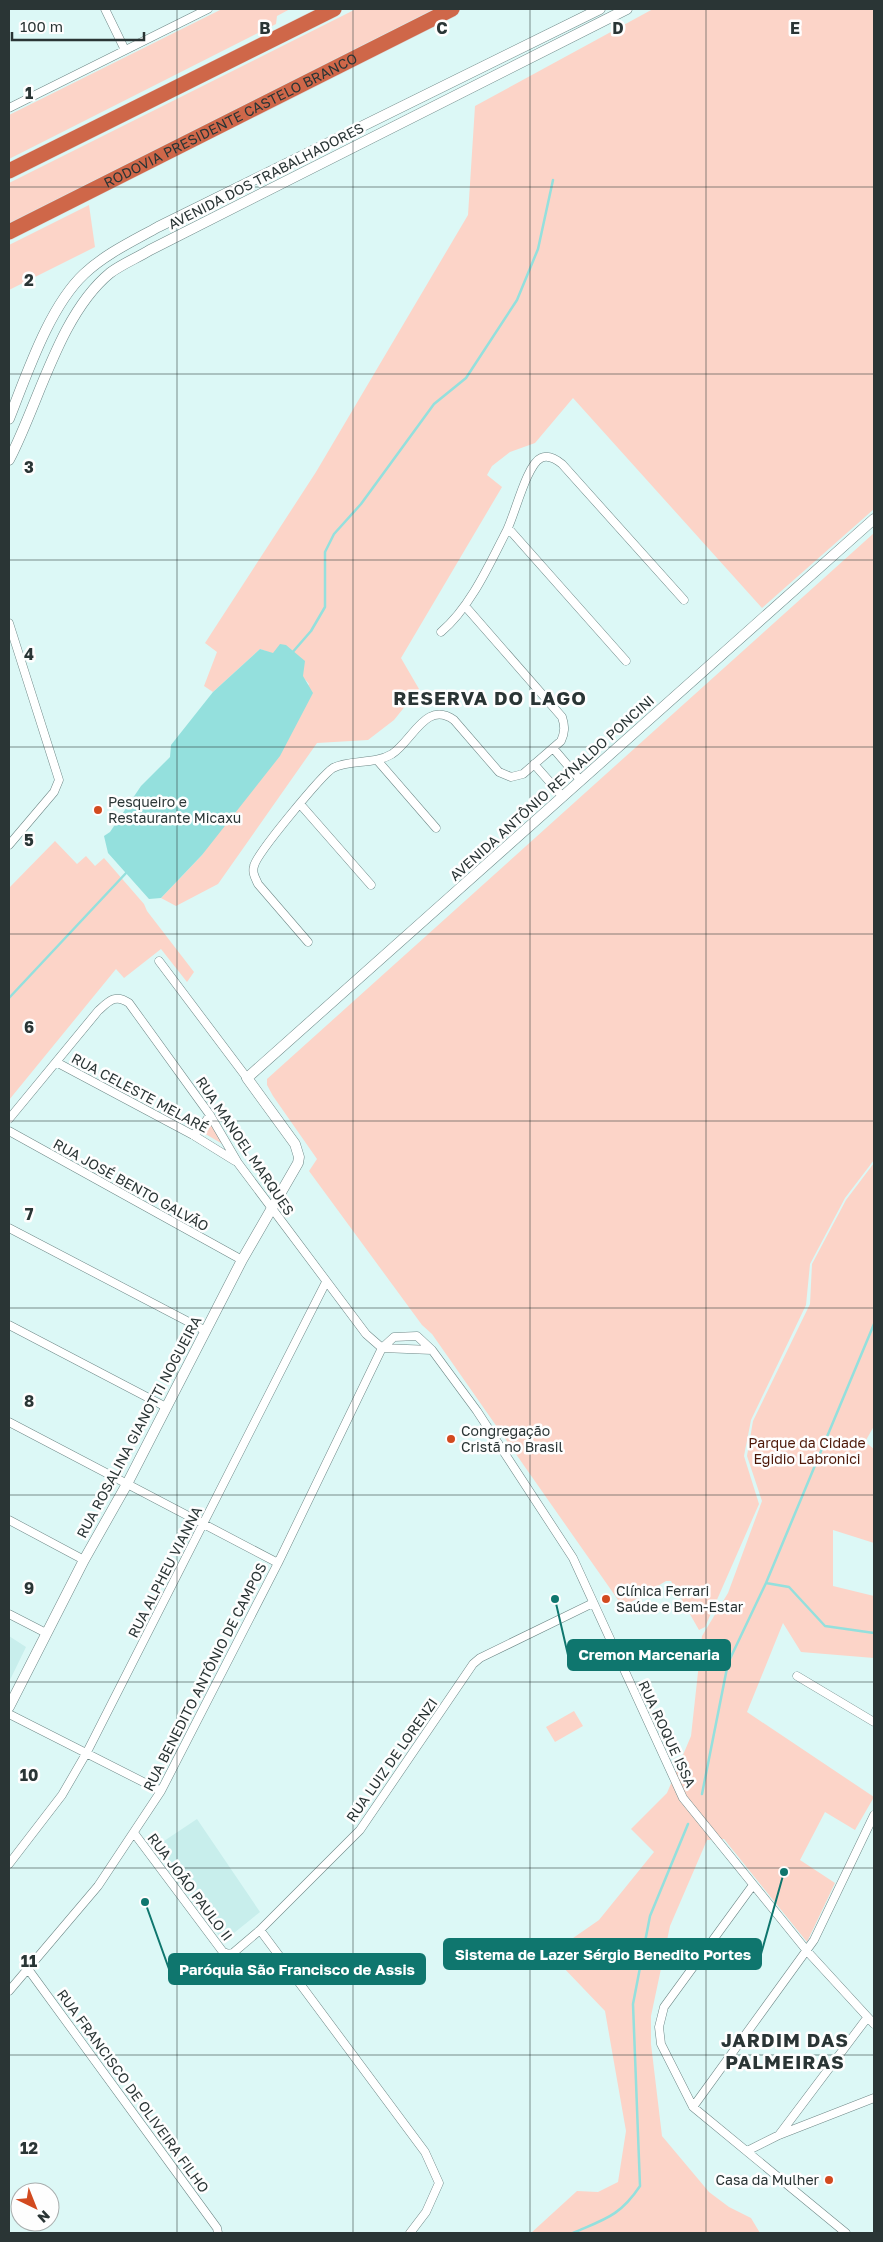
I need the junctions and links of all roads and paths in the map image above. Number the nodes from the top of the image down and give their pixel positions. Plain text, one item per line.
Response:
1 (105, 9) edge
2 (208, 9) edge
3 (334, 9) edge
4 (452, 9) edge
5 (600, 9) edge
6 (627, 9) edge
7 (125, 50) junction
8 (9, 108) edge
9 (368, 123) junction
10 (373, 136) junction
11 (9, 171) edge
12 (9, 232) edge
13 (9, 419) edge
14 (9, 460) edge
15 (874, 519) edge
16 (508, 528) junction
17 (684, 600) dead end
18 (465, 606) junction
19 (9, 624) edge
20 (441, 632) dead end
21 (626, 661) dead end
22 (552, 748) junction
23 (377, 760) junction
24 (534, 764) junction
25 (582, 781) junction
26 (563, 797) junction
27 (300, 804) junction
28 (436, 828) dead end
29 (9, 845) edge
30 (372, 885) dead end
31 (308, 942) dead end
32 (159, 961) dead end
33 (56, 1062) junction
34 (247, 1078) junction
35 (210, 1115) junction
36 (9, 1119) edge
37 (9, 1131) edge
38 (193, 1135) junction
39 (238, 1163) junction
40 (272, 1209) junction
41 (9, 1228) edge
42 (242, 1260) junction
43 (326, 1282) junction
44 (9, 1325) edge
45 (206, 1331) junction
46 (382, 1348) junction
47 (432, 1350) junction
48 (166, 1407) junction
49 (9, 1422) edge
50 (127, 1484) junction
51 (9, 1520) edge
52 (204, 1524) junction
53 (84, 1560) junction
54 (278, 1562) junction
55 (593, 1603) junction
56 (9, 1614) edge
57 (46, 1633) junction
58 (797, 1676) dead end
59 (9, 1707) edge
60 (9, 1714) edge
61 (874, 1722) edge
62 (87, 1752) junction
63 (161, 1791) junction
64 (874, 1815) edge
65 (134, 1833) junction
66 (9, 1864) edge
67 (753, 1885) junction
68 (260, 1930) junction
69 (807, 1951) junction
70 (227, 1954) joint
71 (28, 1969) junction
72 (9, 1991) edge
73 (868, 2018) junction
74 (874, 2024) edge
75 (874, 2098) edge
76 (693, 2107) junction
77 (779, 2134) junction
78 (747, 2151) junction
79 (217, 2231) edge
80 (226, 2233) edge
81 (410, 2233) edge
82 (846, 2233) edge

1 - 7 street
2 - 7 street
3 - 11 highway
4 - 12 highway, RODOVIA PRESIDENTE CASTELO BRANCO
5 - 9 street, AVENIDA DOS TRABALHADORES
6 - 10 street, AVENIDA DOS TRABALHADORES
7 - 8 street
9 - 10 street
9 - 13 street, AVENIDA DOS TRABALHADORES
10 - 14 street, AVENIDA DOS TRABALHADORES
15 - 25 street, AVENIDA ANTÔNIO REYNALDO PONCINI
16 - 17 street
16 - 18 street
16 - 21 street
18 - 20 street
18 - 22 street
19 - 29 street
22 - 24 street
22 - 25 street
23 - 24 street
23 - 27 street
23 - 28 street
24 - 26 street
25 - 26 street, AVENIDA ANTÔNIO REYNALDO PONCINI
26 - 34 street, AVENIDA ANTÔNIO REYNALDO PONCINI
27 - 30 street
27 - 31 street
32 - 34 street
33 - 35 street, RUA MANOEL MARQUES
33 - 36 street
33 - 38 street, RUA CELESTE MELARÉ
34 - 40 street, RUA ROSALINA GIANOTTI NOGUEIRA
35 - 38 street
35 - 39 street, RUA MANOEL MARQUES
37 - 42 street, RUA JOSÉ BENTO GALVÃO
38 - 39 street, RUA CELESTE MELARÉ
39 - 40 street, RUA MANOEL MARQUES
40 - 42 street, RUA ROSALINA GIANOTTI NOGUEIRA
40 - 43 street, RUA MANOEL MARQUES
41 - 45 street
42 - 45 street, RUA ROSALINA GIANOTTI NOGUEIRA
43 - 46 street, RUA MANOEL MARQUES
43 - 52 street, RUA ALPHEU VIANNA
44 - 48 street
45 - 48 street, RUA ROSALINA GIANOTTI NOGUEIRA
46 - 47 street
46 - 47 street, RUA ROQUE ISSA
46 - 54 street, RUA BENEDITO ANTÔNIO DE CAMPOS
47 - 55 street, RUA ROQUE ISSA
48 - 50 street, RUA ROSALINA GIANOTTI NOGUEIRA
49 - 50 street
50 - 52 street
50 - 53 street, RUA ROSALINA GIANOTTI NOGUEIRA
51 - 53 street
52 - 54 street
52 - 62 street, RUA ALPHEU VIANNA
53 - 57 street, RUA ROSALINA GIANOTTI NOGUEIRA
54 - 63 street, RUA BENEDITO ANTÔNIO DE CAMPOS
55 - 67 street, RUA ROQUE ISSA
55 - 68 street, RUA LUIZ DE LORENZI
56 - 57 street
57 - 59 street, RUA ROSALINA GIANOTTI NOGUEIRA
58 - 61 street
60 - 62 street
62 - 63 street
62 - 66 street, RUA ALPHEU VIANNA
63 - 65 street, RUA BENEDITO ANTÔNIO DE CAMPOS
64 - 69 street
65 - 70 street, RUA JOÃO PAULO II
65 - 71 street, RUA BENEDITO ANTÔNIO DE CAMPOS
67 - 69 street, RUA ROQUE ISSA
67 - 76 street
68 - 70 street, RUA LUIZ DE LORENZI
68 - 81 street
69 - 73 street, RUA ROQUE ISSA
69 - 76 street
71 - 72 street, RUA BENEDITO ANTÔNIO DE CAMPOS
71 - 79 street, RUA FRANCISCO DE OLIVEIRA FILHO
73 - 74 street, RUA ROQUE ISSA
73 - 77 street
75 - 77 street
76 - 78 street
77 - 78 street
78 - 82 street
79 - 80 street, RUA FRANCISCO DE OLIVEIRA FILHO

